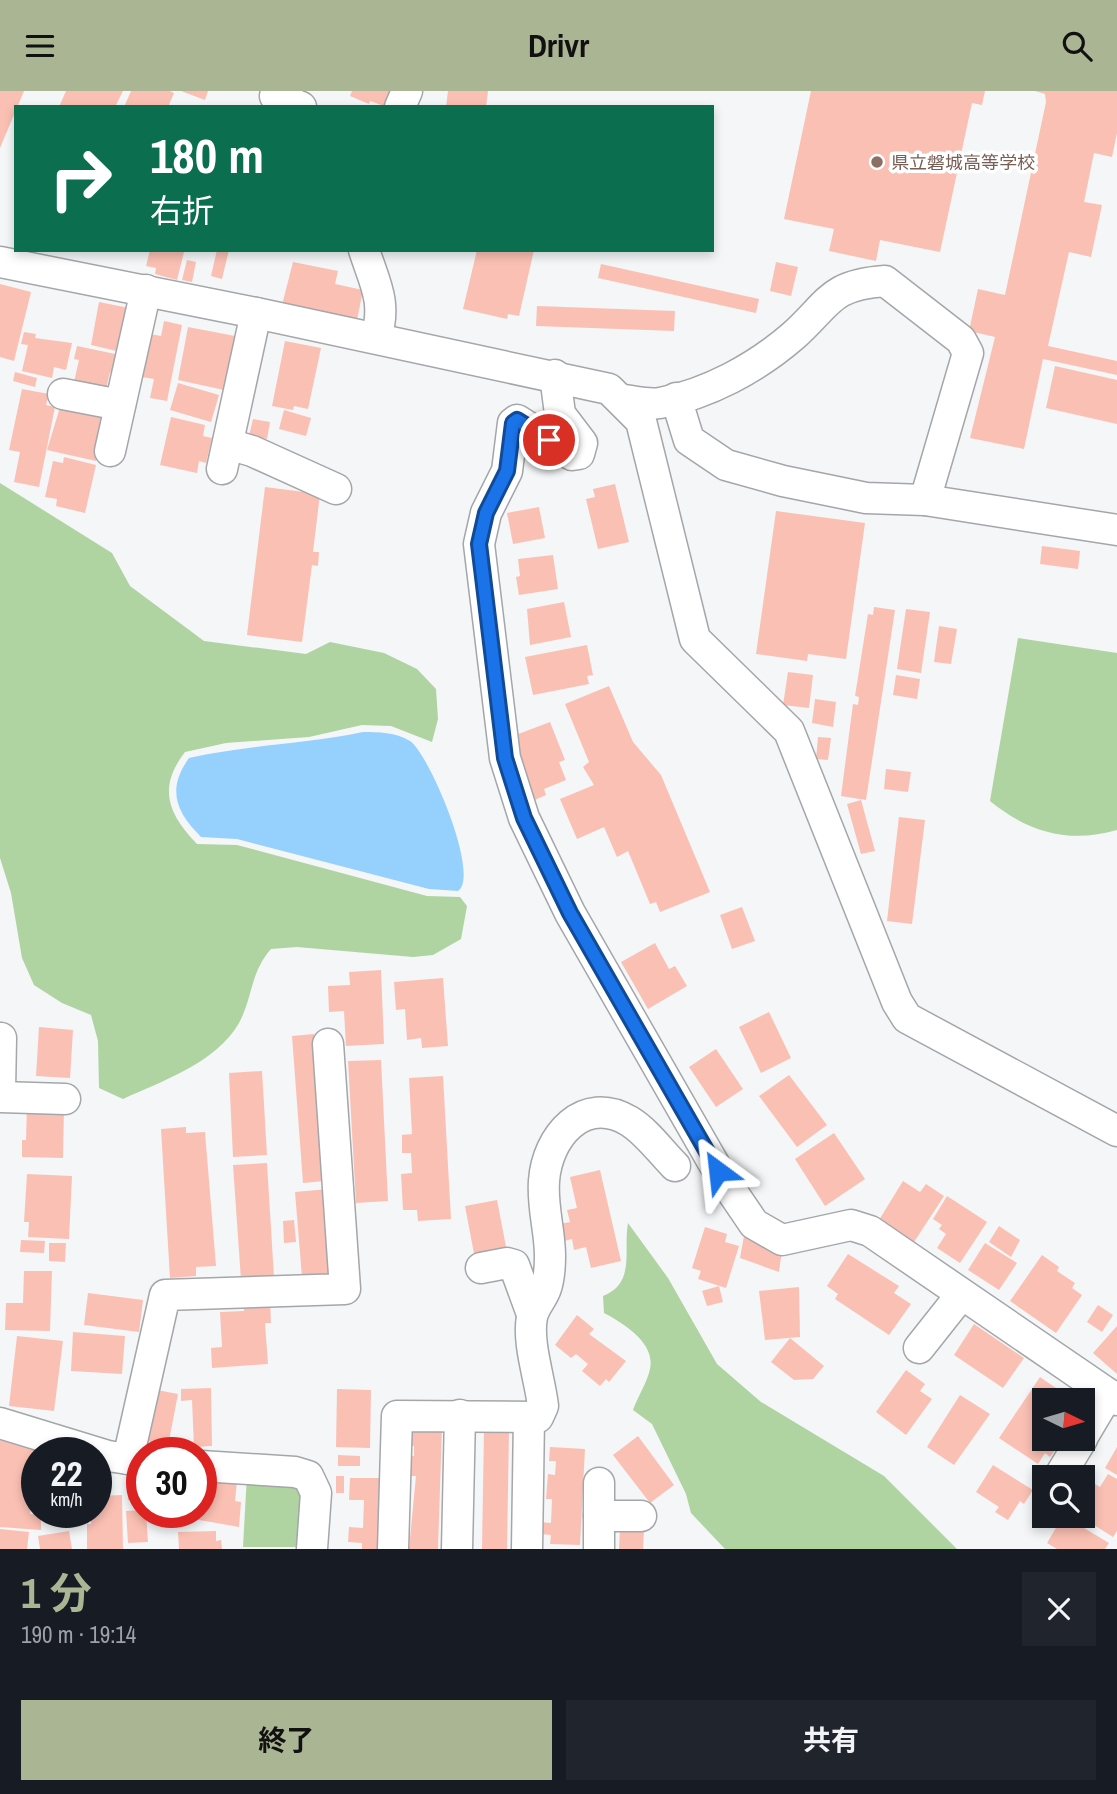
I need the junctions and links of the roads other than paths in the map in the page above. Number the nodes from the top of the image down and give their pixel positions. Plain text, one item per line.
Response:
1 (365, 252) edge
2 (0, 262) edge
3 (146, 290) junction
4 (256, 313) junction
5 (376, 338) junction
6 (555, 375) junction
7 (63, 394) dead end
8 (676, 398) junction
9 (622, 400) junction
10 (120, 405) junction
11 (110, 451) dead end
12 (336, 489) dead end
13 (925, 500) junction
14 (1117, 530) edge
15 (2, 1038) edge
16 (328, 1044) dead end
17 (0, 1090) edge
18 (0, 1097) edge
19 (65, 1099) dead end
20 (1117, 1131) edge
21 (675, 1166) dead end
22 (481, 1268) dead end
23 (961, 1295) junction
24 (532, 1314) junction
25 (919, 1348) dead end
26 (1113, 1397) edge
27 (460, 1415) junction
28 (529, 1417) junction
29 (1096, 1419) edge
30 (0, 1423) edge
31 (139, 1437) edge
32 (126, 1458) edge
33 (217, 1467) edge
34 (600, 1483) dead end
35 (598, 1516) junction
36 (641, 1516) dead end
37 (312, 1549) edge
38 (393, 1549) edge
39 (457, 1549) edge
40 (527, 1549) edge
41 (598, 1549) edge

1 - 5 street
2 - 3 street
3 - 4 street
3 - 10 street
4 - 5 street
4 - 12 street
5 - 6 street
6 - 9 street
6 - 23 street
7 - 10 street
8 - 9 street
8 - 13 street
8 - 13 street
9 - 20 street
10 - 11 street
13 - 14 street
15 - 17 street
16 - 31 street
18 - 19 street
21 - 24 street
22 - 24 street
23 - 25 street
23 - 26 street
24 - 28 street
26 - 29 street
27 - 28 street
27 - 38 street
27 - 39 street
28 - 40 street
30 - 32 street
33 - 37 street
34 - 35 street
35 - 36 street
35 - 41 street

